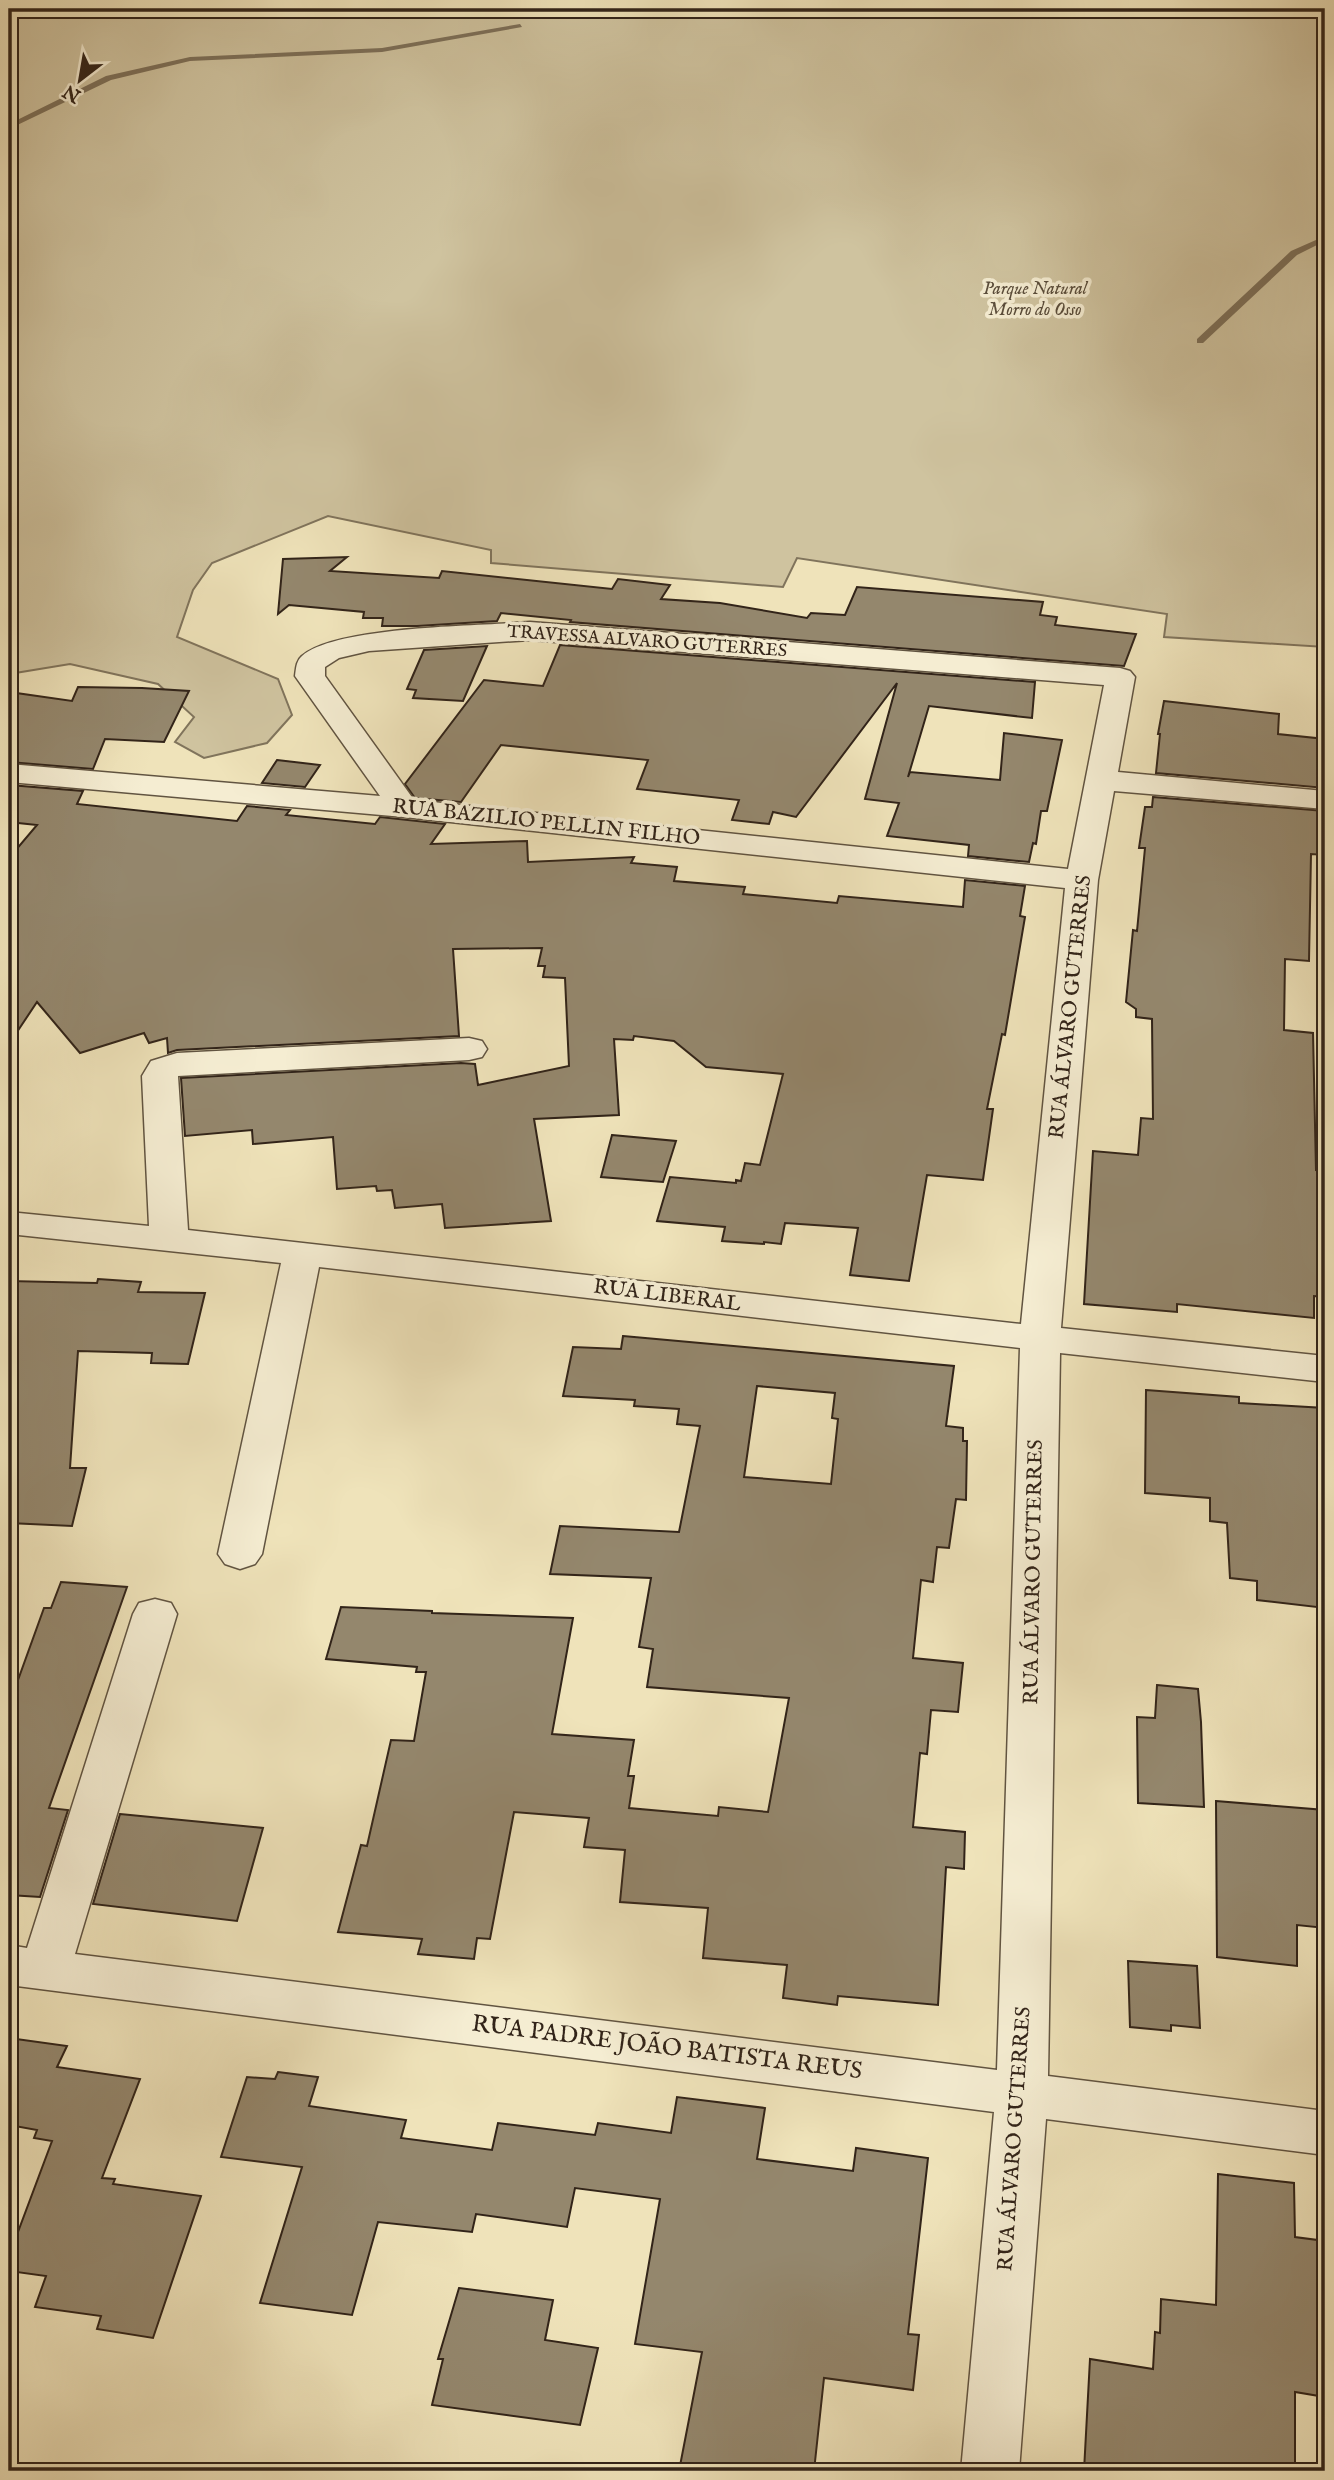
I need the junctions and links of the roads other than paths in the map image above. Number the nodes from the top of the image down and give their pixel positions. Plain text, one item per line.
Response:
1 (1121, 677) joint
2 (9, 773) edge
3 (1101, 780) junction
4 (1325, 800) edge
5 (404, 808) junction
6 (1082, 880) junction
7 (469, 1049) dead end
8 (9, 1223) edge
9 (169, 1239) junction
10 (302, 1254) junction
11 (1040, 1339) junction
12 (1325, 1369) edge
13 (240, 1554) dead end
14 (155, 1614) dead end
15 (27, 1967) edge
16 (1021, 2093) junction
17 (1325, 2133) edge
18 (990, 2471) edge

1 - 3 street, RUA ÁLVARO GUTERRES
1 - 5 street, TRAVESSA ALVARO GUTERRES
2 - 5 street, RUA BAZILIO PELLIN FILHO
3 - 4 street
3 - 6 street, RUA ÁLVARO GUTERRES
5 - 6 street, RUA BAZILIO PELLIN FILHO
6 - 11 street, RUA ÁLVARO GUTERRES
7 - 9 street
8 - 9 street, RUA LIBERAL
9 - 10 street, RUA LIBERAL
10 - 11 street, RUA LIBERAL
10 - 13 street
11 - 12 street, RUA LIBERAL
11 - 16 street, RUA ÁLVARO GUTERRES
14 - 15 street
15 - 16 street, RUA PADRE JOÃO BATISTA REUS
16 - 17 street, RUA PADRE JOÃO BATISTA REUS
16 - 18 street, RUA ÁLVARO GUTERRES

